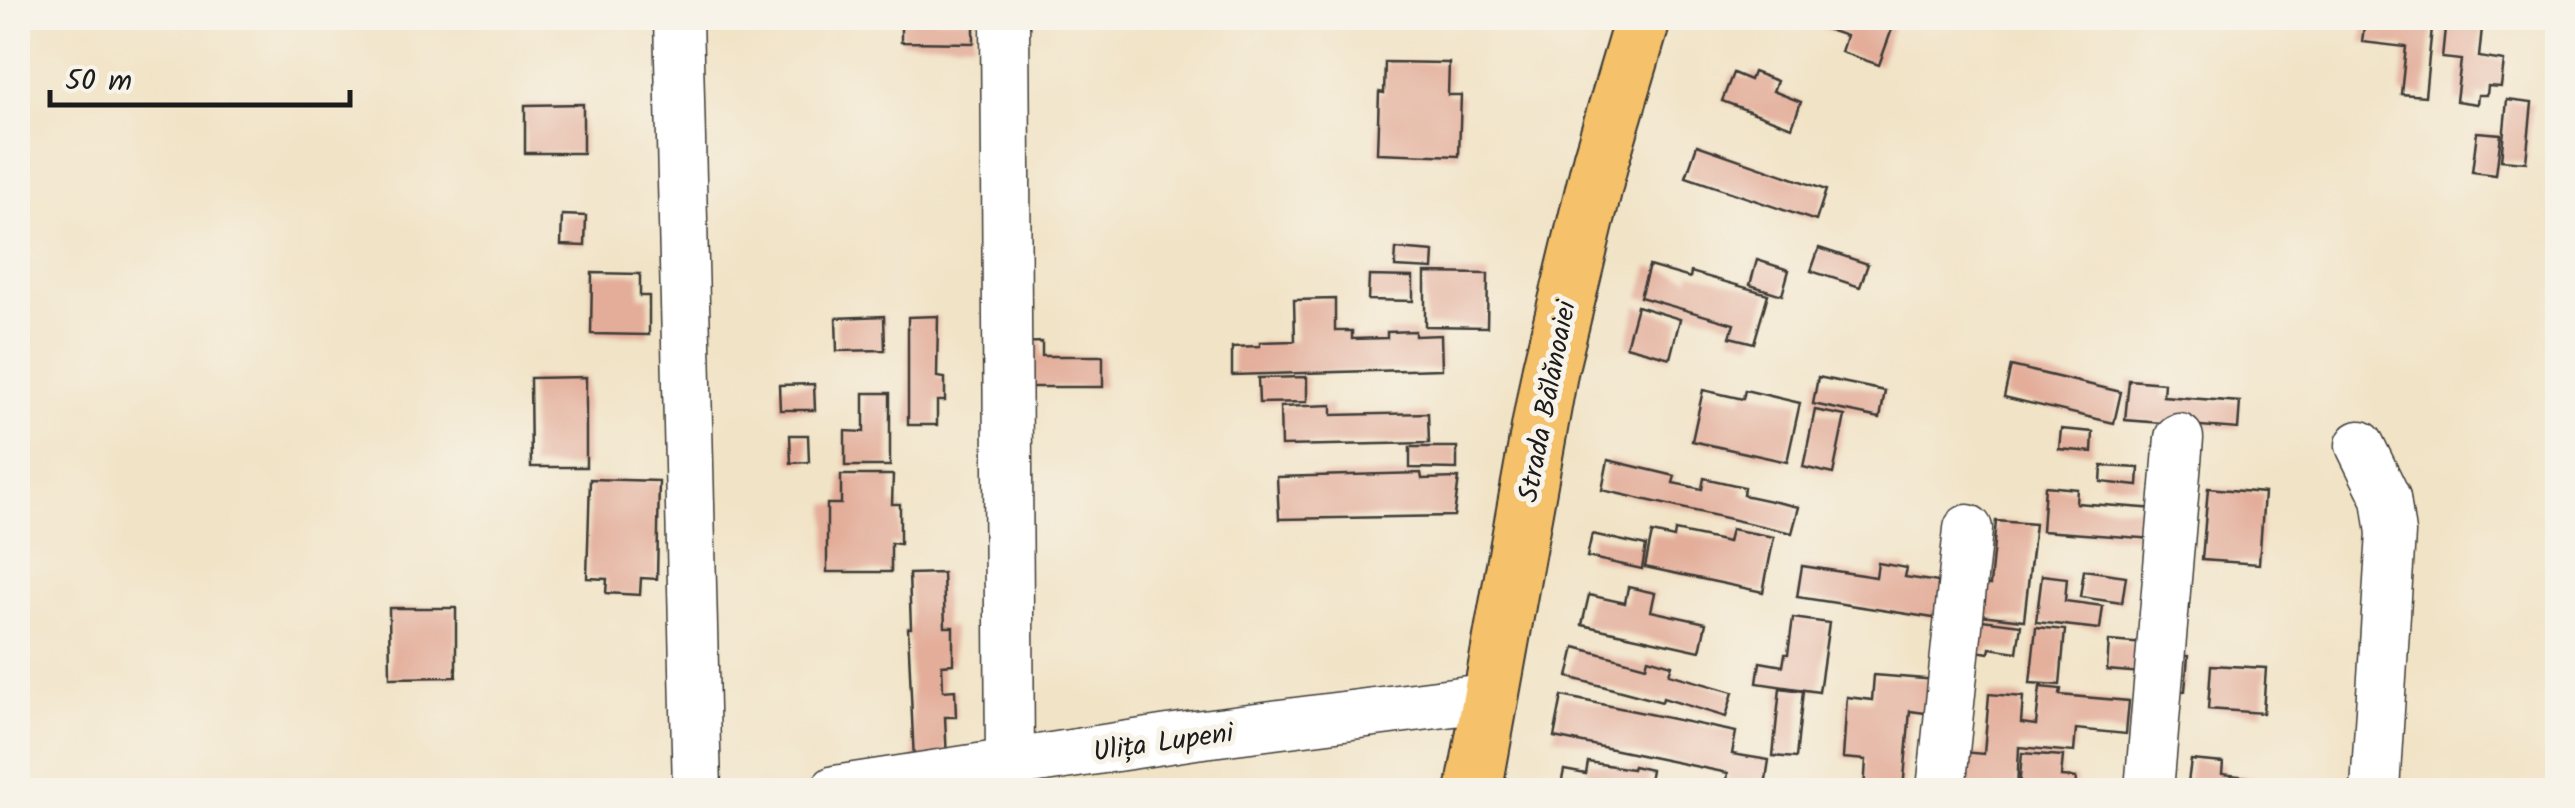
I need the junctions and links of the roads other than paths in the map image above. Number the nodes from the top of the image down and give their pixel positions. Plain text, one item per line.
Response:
1 (678, 18) edge
2 (1004, 18) edge
3 (1644, 18) edge
4 (2180, 438) dead end
5 (2360, 445) dead end
6 (1968, 529) dead end
7 (1492, 696) junction
8 (1010, 764) junction
9 (696, 790) edge
10 (835, 790) edge
11 (1474, 790) edge
12 (1941, 790) edge
13 (2149, 790) edge
14 (2375, 790) edge

1 - 9 street
2 - 8 street
3 - 7 main road, Strada Bălănoaiei
4 - 13 street
5 - 14 street
6 - 12 street
7 - 8 street, Ulița Lupeni
7 - 11 main road, Strada Bălănoaiei
8 - 10 street, Ulița Lupeni

